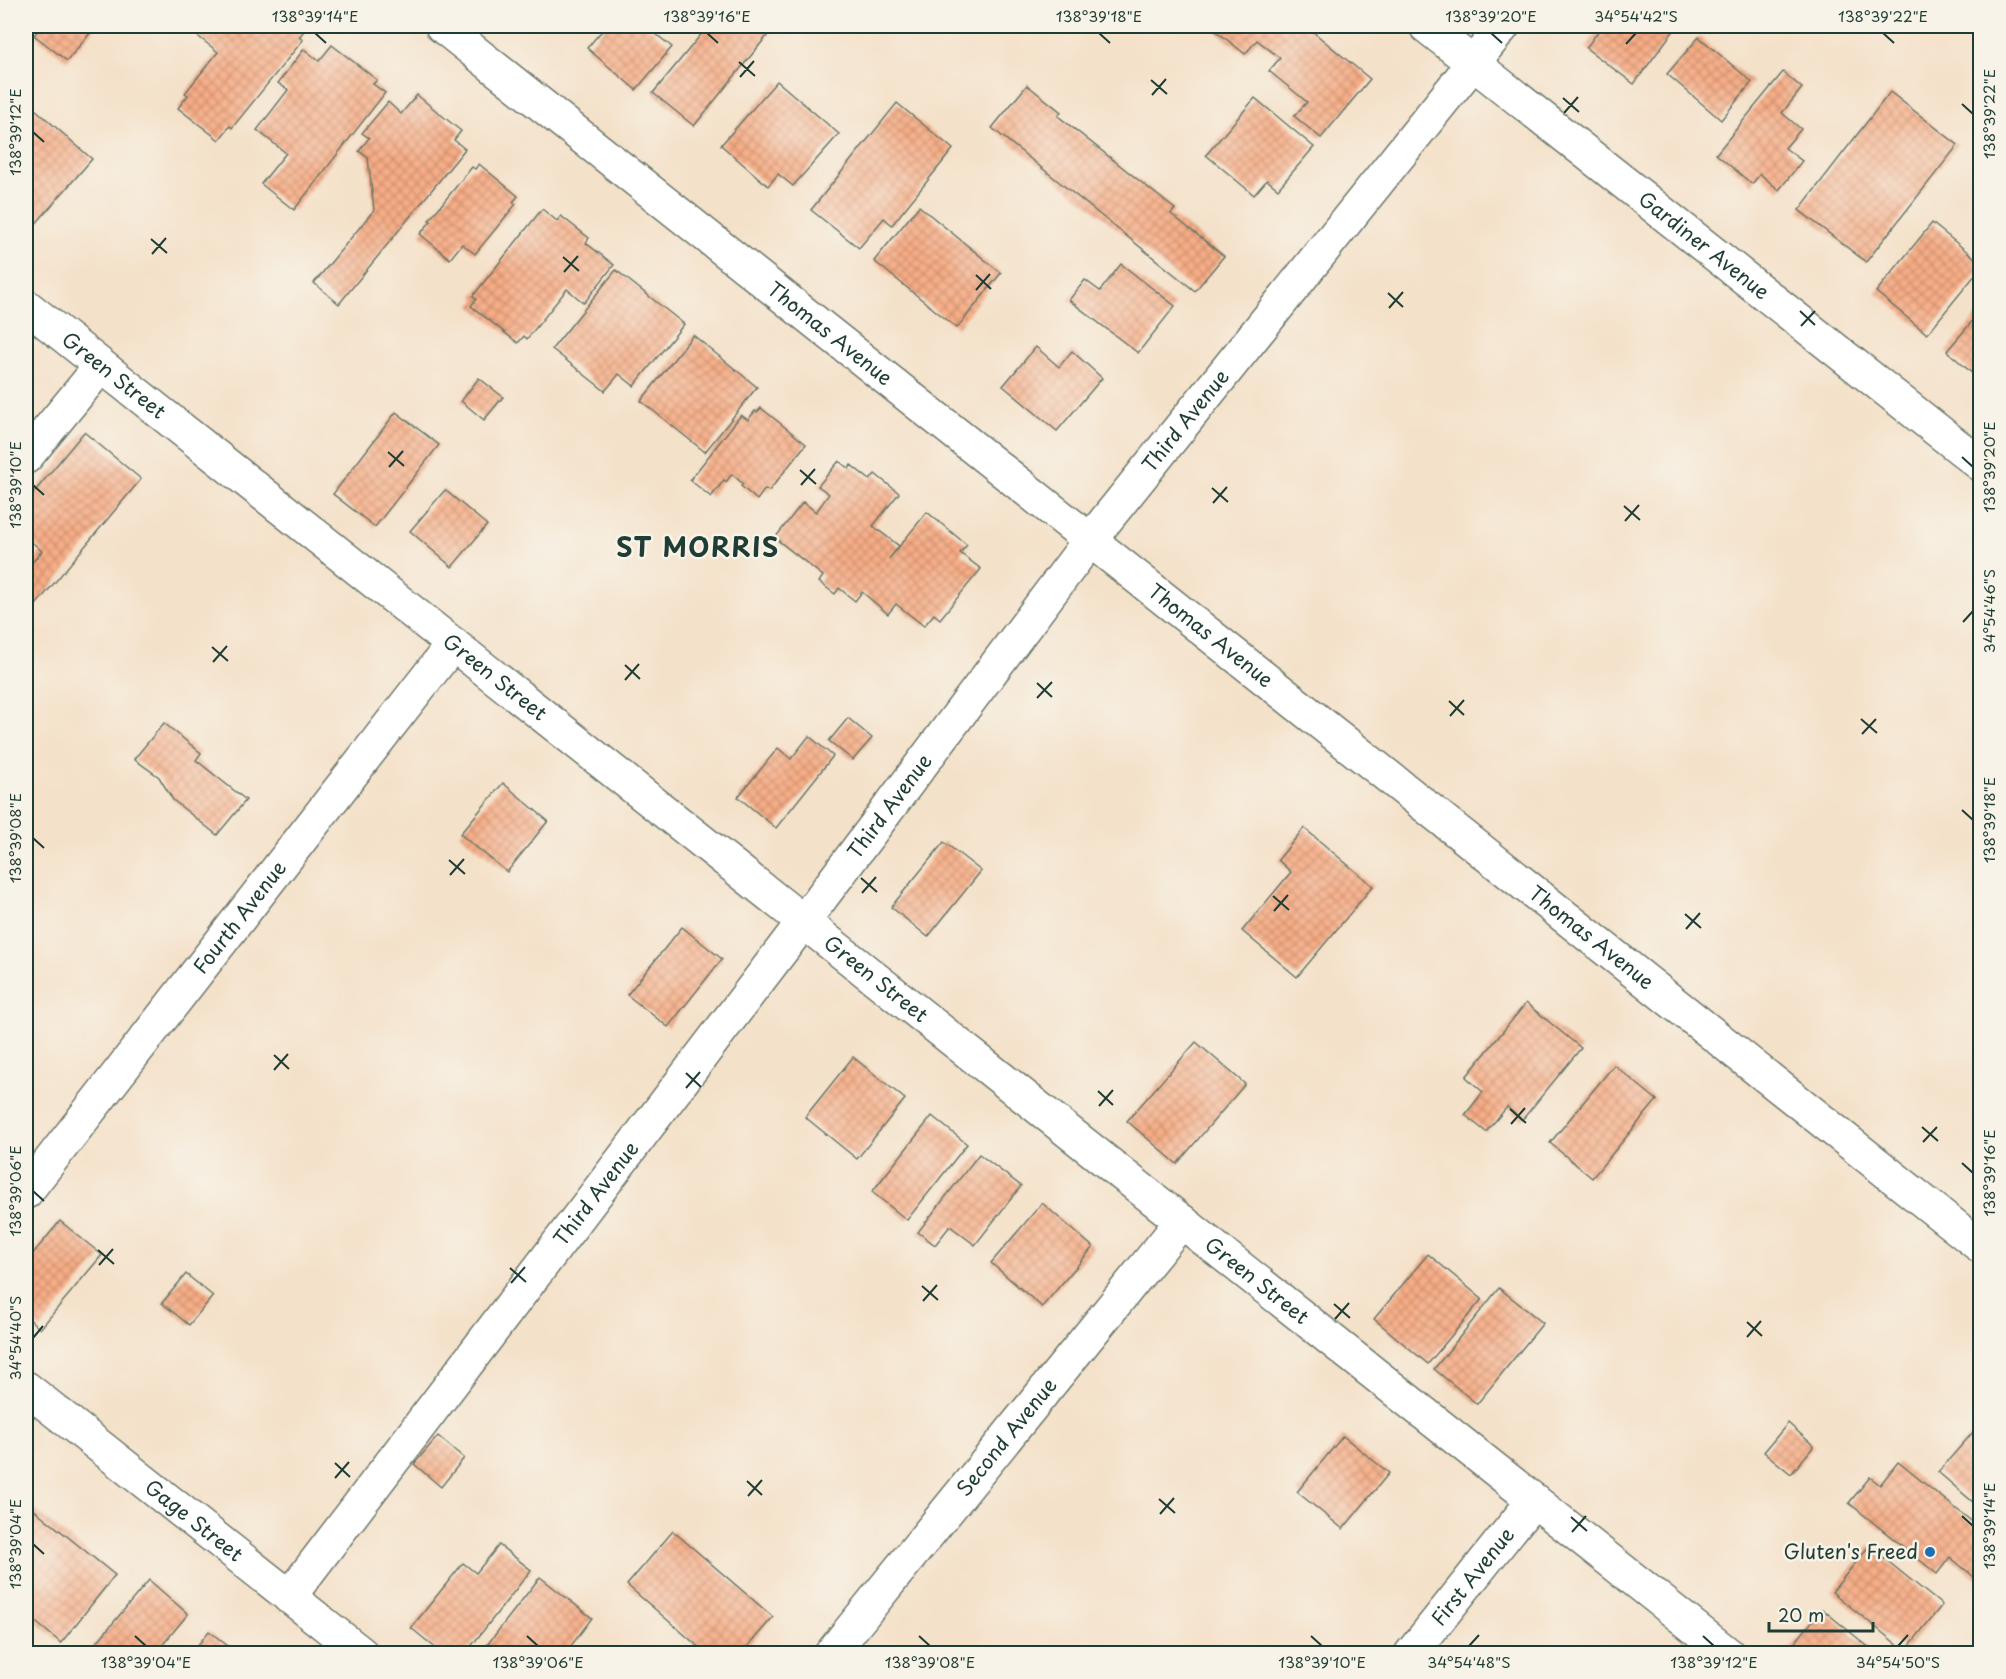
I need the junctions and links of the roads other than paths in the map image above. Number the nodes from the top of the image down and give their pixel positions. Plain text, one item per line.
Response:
1 (442, 26) edge
2 (1426, 26) edge
3 (1503, 26) edge
4 (1473, 63) junction
5 (26, 306) edge
6 (101, 366) junction
7 (26, 458) edge
8 (1980, 464) edge
9 (1090, 540) junction
10 (453, 644) junction
11 (803, 921) junction
12 (26, 1192) edge
13 (1182, 1221) junction
14 (1980, 1246) edge
15 (26, 1388) edge
16 (1534, 1500) junction
17 (289, 1597) junction
18 (362, 1653) edge
19 (831, 1653) edge
20 (1412, 1653) edge
21 (1728, 1653) edge

1 - 9 street, Thomas Avenue
2 - 4 street, Gardiner Avenue
3 - 4 street, Third Avenue
4 - 8 street, Gardiner Avenue
4 - 9 street, Third Avenue
5 - 6 street, Green Street
6 - 7 street
6 - 10 street, Green Street
9 - 11 street, Third Avenue
9 - 14 street, Thomas Avenue
10 - 11 street, Green Street
10 - 12 street, Fourth Avenue
11 - 13 street, Green Street
11 - 17 street, Third Avenue
13 - 16 street, Green Street
13 - 19 street, Second Avenue
15 - 17 street, Gage Street
16 - 20 street, First Avenue
16 - 21 street, Green Street
17 - 18 street, Gage Street

